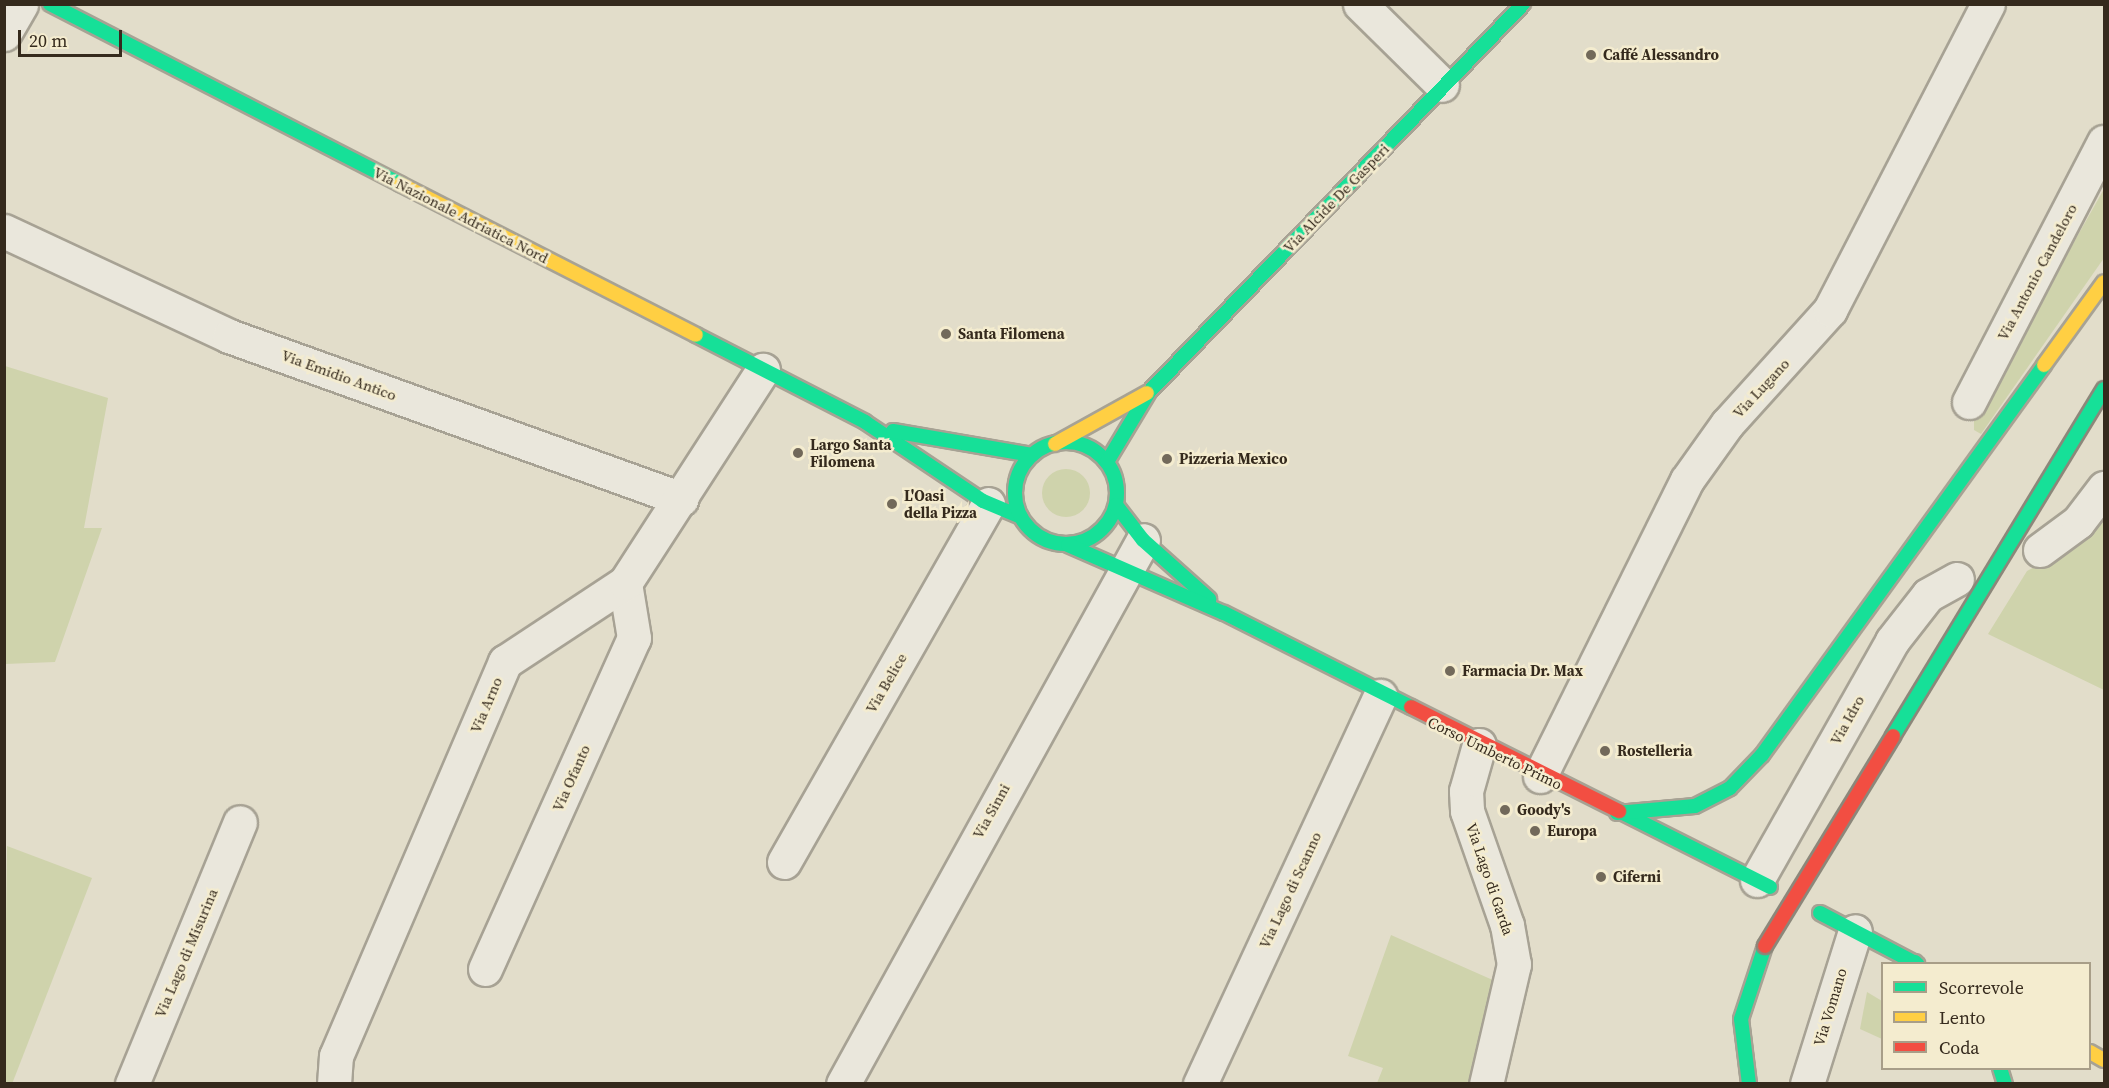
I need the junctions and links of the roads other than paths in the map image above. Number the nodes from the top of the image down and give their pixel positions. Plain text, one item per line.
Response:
1 (21, 4) edge
2 (50, 4) edge
3 (1360, 4) edge
4 (1523, 4) edge
5 (1988, 4) edge
6 (4, 34) edge
7 (1442, 85) junction
8 (2104, 142) edge
9 (4, 231) edge
10 (2104, 282) edge
11 (763, 370) junction
12 (2104, 389) edge
13 (1149, 392) junction
14 (1968, 402) dead end
15 (873, 426) junction
16 (1054, 444) junction
17 (1032, 455) junction
18 (1107, 462) junction
19 (2104, 488) edge
20 (682, 499) junction
21 (988, 504) junction
22 (1116, 505) junction
23 (1021, 517) junction
24 (1143, 540) junction
25 (1068, 544) junction
26 (2040, 550) dead end
27 (1122, 573) junction
28 (1957, 579) dead end
29 (625, 584) junction
30 (1224, 613) junction
31 (1380, 696) junction
32 (1479, 745) junction
33 (1540, 776) junction
34 (1617, 813) junction
35 (240, 822) dead end
36 (784, 862) dead end
37 (1763, 884) joint
38 (1820, 913) dead end
39 (1855, 932) junction
40 (1914, 962) edge
41 (485, 969) dead end
42 (132, 1083) edge
43 (334, 1083) edge
44 (843, 1083) edge
45 (1200, 1083) edge
46 (1486, 1083) edge
47 (1749, 1083) edge
48 (1807, 1083) edge

1 - 6 street
2 - 11 main road, Via Nazionale Adriatica Nord
3 - 7 street
4 - 7 main road, Via Alcide De Gasperi
5 - 33 street, Via Lugano
7 - 13 main road, Via Alcide De Gasperi
8 - 14 street, Via Antonio Candeloro
9 - 20 street, Via Emidio Antico
10 - 34 main road
11 - 15 main road, Via Nazionale Adriatica Nord
11 - 20 street, Via Arno
12 - 47 main road, bridge
13 - 16 main road, Via Alcide De Gasperi
13 - 18 main road, Via Alcide De Gasperi
15 - 17 main road
15 - 21 main road
16 - 17 main road
16 - 18 main road
17 - 23 main road
18 - 22 main road
19 - 26 street
20 - 29 street, Via Arno
21 - 23 main road
21 - 36 street, Via Belice
22 - 24 main road, Corso Umberto Primo
22 - 25 main road
23 - 25 main road
24 - 27 street, Via Sinni
24 - 30 main road, Corso Umberto Primo
25 - 27 main road, Corso Umberto Primo
27 - 30 main road, Corso Umberto Primo
27 - 44 street, Via Sinni
28 - 37 street, Via Idro
29 - 41 street, Via Ofanto
29 - 43 street, Via Arno
30 - 31 main road, Corso Umberto Primo
31 - 32 main road, Corso Umberto Primo
31 - 45 street, Via Lago di Scanno
32 - 33 main road, Corso Umberto Primo
32 - 46 street, Via Lago di Garda
33 - 34 main road, Corso Umberto Primo
34 - 37 main road, Corso Umberto Primo
35 - 42 street, Via Lago di Misurina
38 - 39 main road
39 - 40 main road
39 - 48 street, Via Vomano

